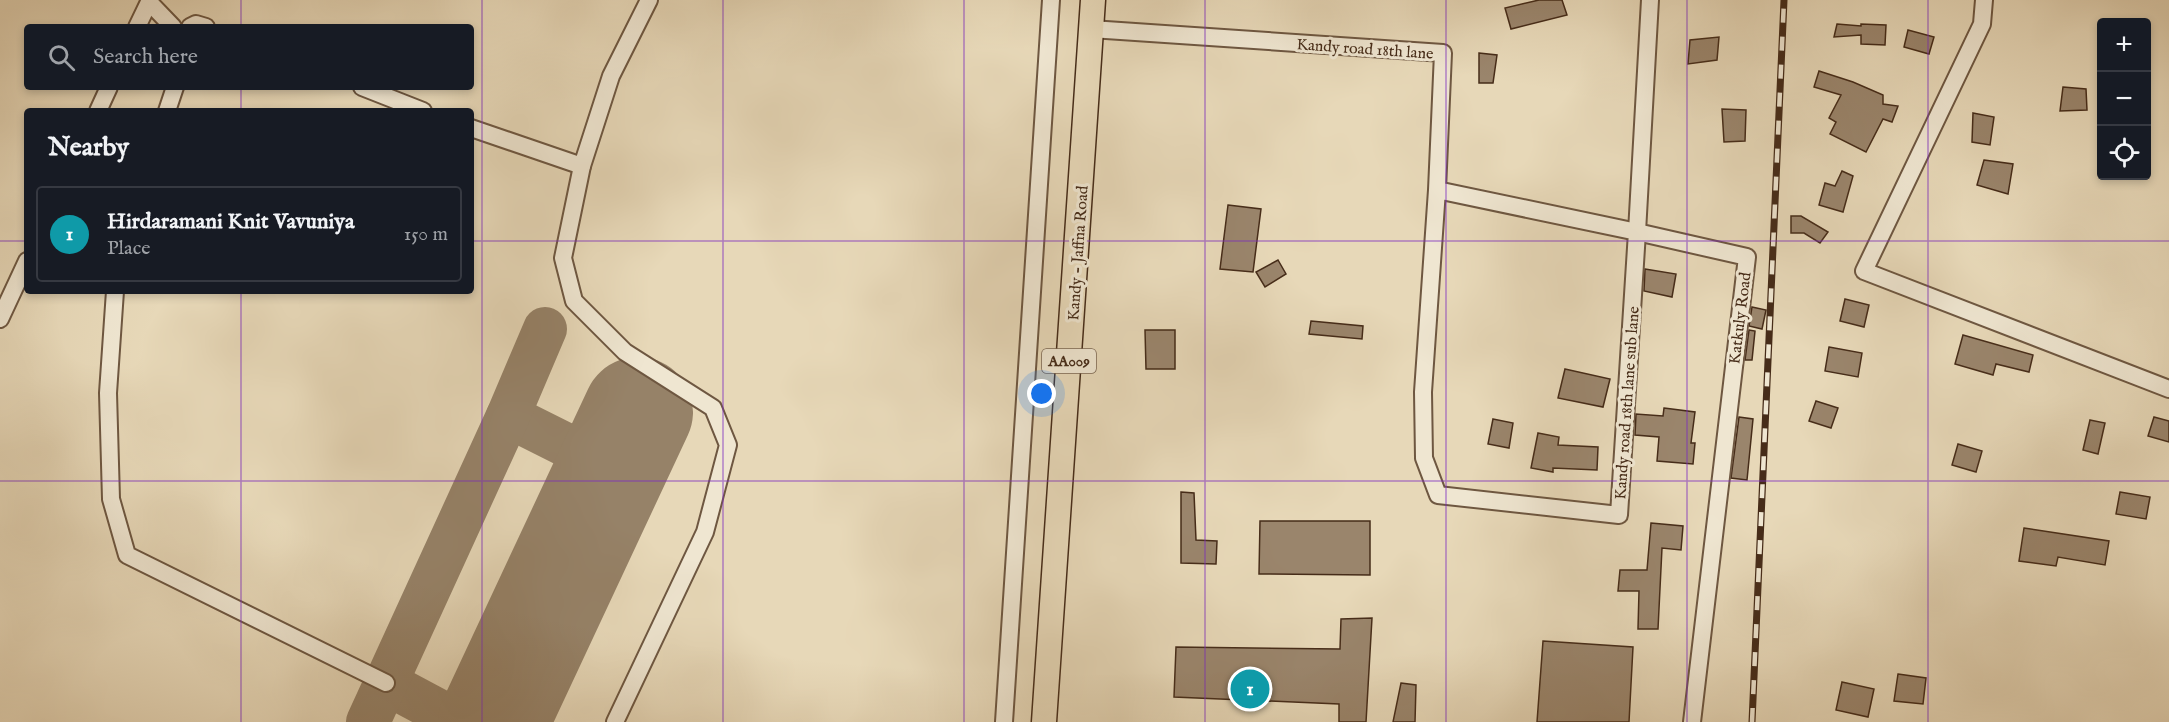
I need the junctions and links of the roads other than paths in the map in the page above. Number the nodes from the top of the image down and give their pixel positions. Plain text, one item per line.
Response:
1 (650, 0) edge
2 (1052, 0) edge
3 (1093, 0) edge
4 (1650, 0) edge
5 (1984, 0) edge
6 (149, 1) edge
7 (138, 24) edge
8 (170, 24) edge
9 (1091, 29) junction
10 (108, 90) edge
11 (174, 90) edge
12 (370, 90) edge
13 (99, 108) edge
14 (168, 108) edge
15 (415, 108) edge
16 (474, 130) edge
17 (582, 166) junction
18 (1437, 190) junction
19 (1637, 231) junction
20 (24, 267) edge
21 (115, 294) edge
22 (0, 319) edge
23 (2169, 389) edge
24 (386, 683) dead end
25 (615, 722) edge
26 (1004, 722) edge
27 (1044, 722) edge
28 (1692, 722) edge

1 - 17 street
2 - 26 street
3 - 9 highway, Kandy - Jaffna Road / AA009
4 - 19 street
5 - 23 street
6 - 7 street
6 - 8 street
9 - 18 street, Kandy road 18th lane
9 - 27 highway, Kandy - Jaffna Road / AA009
10 - 13 street
11 - 14 street
12 - 15 street
16 - 17 street
17 - 25 street
18 - 19 street
18 - 19 street, Kandy road 18th lane sub lane
19 - 28 street, Katkuly Road
20 - 22 street
21 - 24 street

